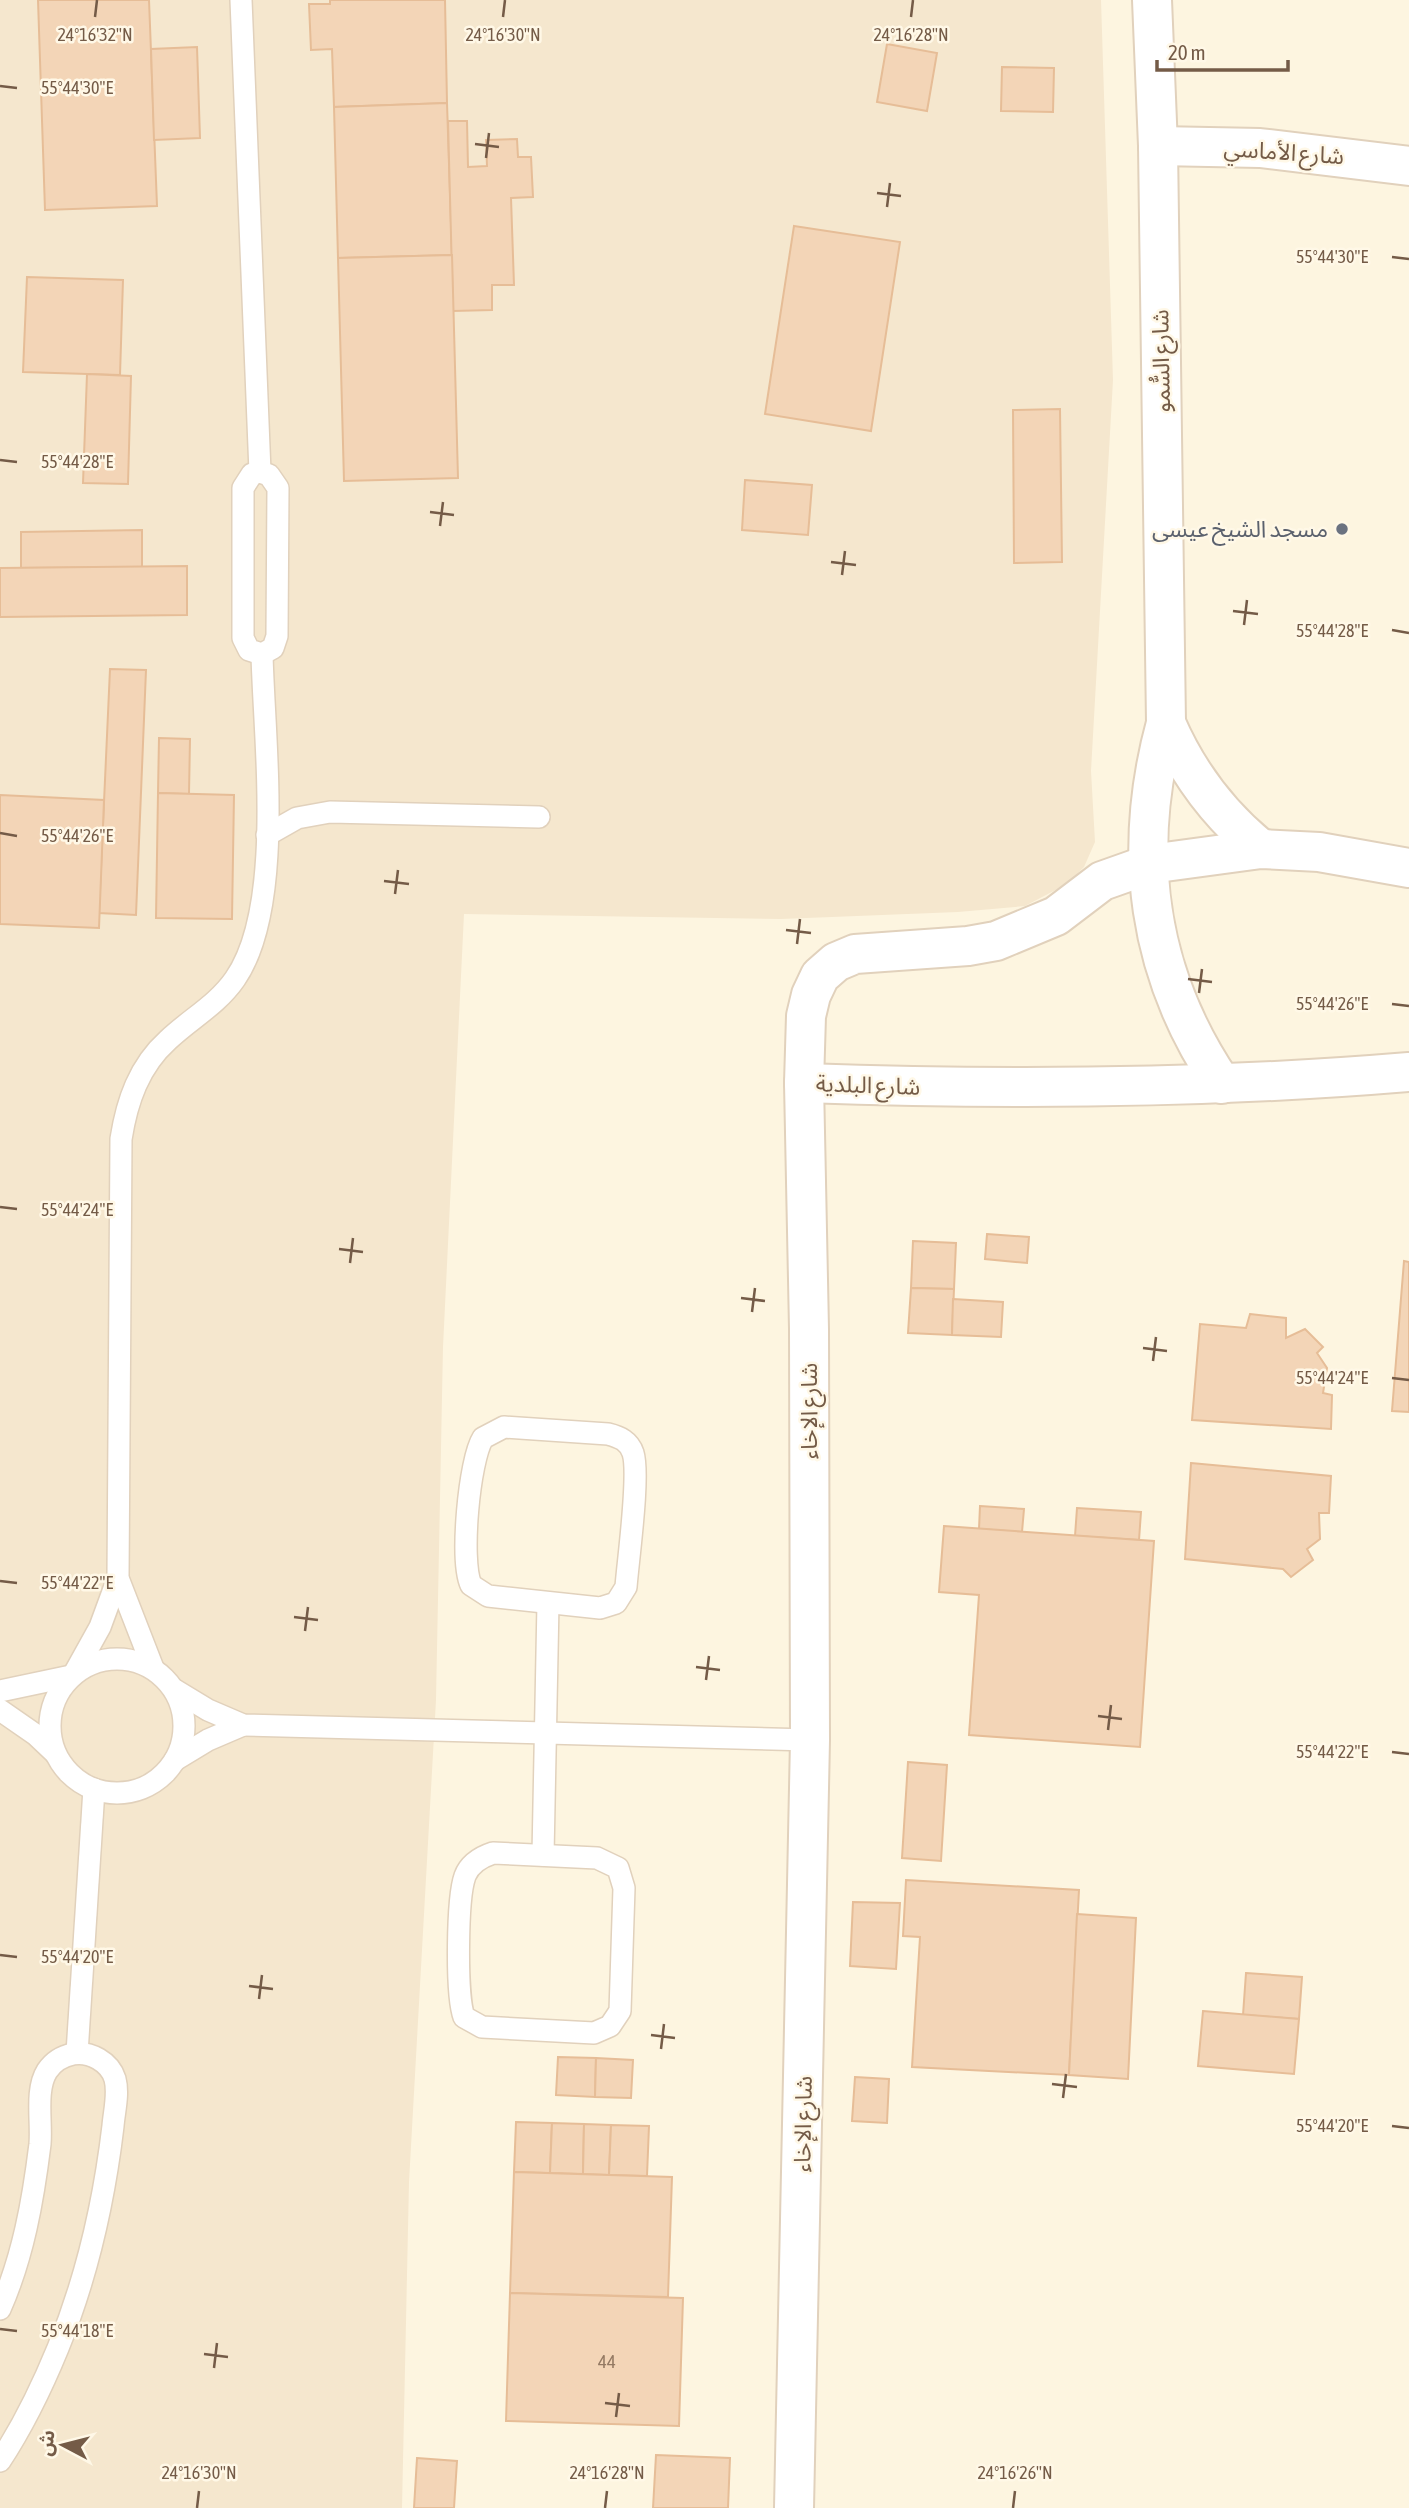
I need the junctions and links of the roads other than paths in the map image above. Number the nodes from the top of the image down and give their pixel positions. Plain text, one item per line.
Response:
1 (241, 0) edge
2 (1152, 0) edge
3 (1158, 146) junction
4 (1409, 166) edge
5 (260, 472) junction
6 (262, 654) junction
7 (1166, 723) junction
8 (539, 817) dead end
9 (267, 835) junction
10 (1261, 849) junction
11 (1150, 864) junction
12 (1409, 868) edge
13 (1409, 1072) edge
14 (804, 1083) junction
15 (1222, 1084) junction
16 (118, 1578) junction
17 (548, 1603) junction
18 (152, 1668) junction
19 (73, 1675) junction
20 (175, 1690) junction
21 (0, 1691) edge
22 (0, 1710) edge
23 (243, 1725) junction
24 (545, 1733) junction
25 (810, 1740) junction
26 (55, 1753) junction
27 (175, 1760) junction
28 (94, 1790) junction
29 (543, 1855) junction
30 (77, 2053) junction
31 (0, 2309) edge
32 (0, 2461) edge
33 (793, 2508) edge

1 - 5 lane
2 - 3 street, شارع السُّمو
3 - 4 street, شارع الأماسي
3 - 7 street, شارع السُّمو
5 - 6 lane
5 - 6 lane
6 - 9 lane
7 - 10 street, شارع السُّمو
7 - 11 street, شارع السُّمو
8 - 9 lane
9 - 16 lane
10 - 11 street, شارع البلدية
10 - 12 street, شارع البلدية
11 - 14 street, شارع البلدية
11 - 15 street, شارع السُّمو
13 - 15 street, شارع البلدية
14 - 15 street, شارع البلدية
14 - 25 street, شارع الإخاء
16 - 18 lane
16 - 19 lane
17 - 17 lane
17 - 24 lane
18 - 19 lane
18 - 20 lane
19 - 21 lane
19 - 26 lane
20 - 23 lane
20 - 27 lane
22 - 26 lane
23 - 24 lane
23 - 27 lane
24 - 25 lane
24 - 29 lane
25 - 33 street, شارع الإخاء
26 - 28 lane
27 - 28 lane
28 - 30 lane
29 - 29 lane
30 - 31 lane
30 - 32 lane

